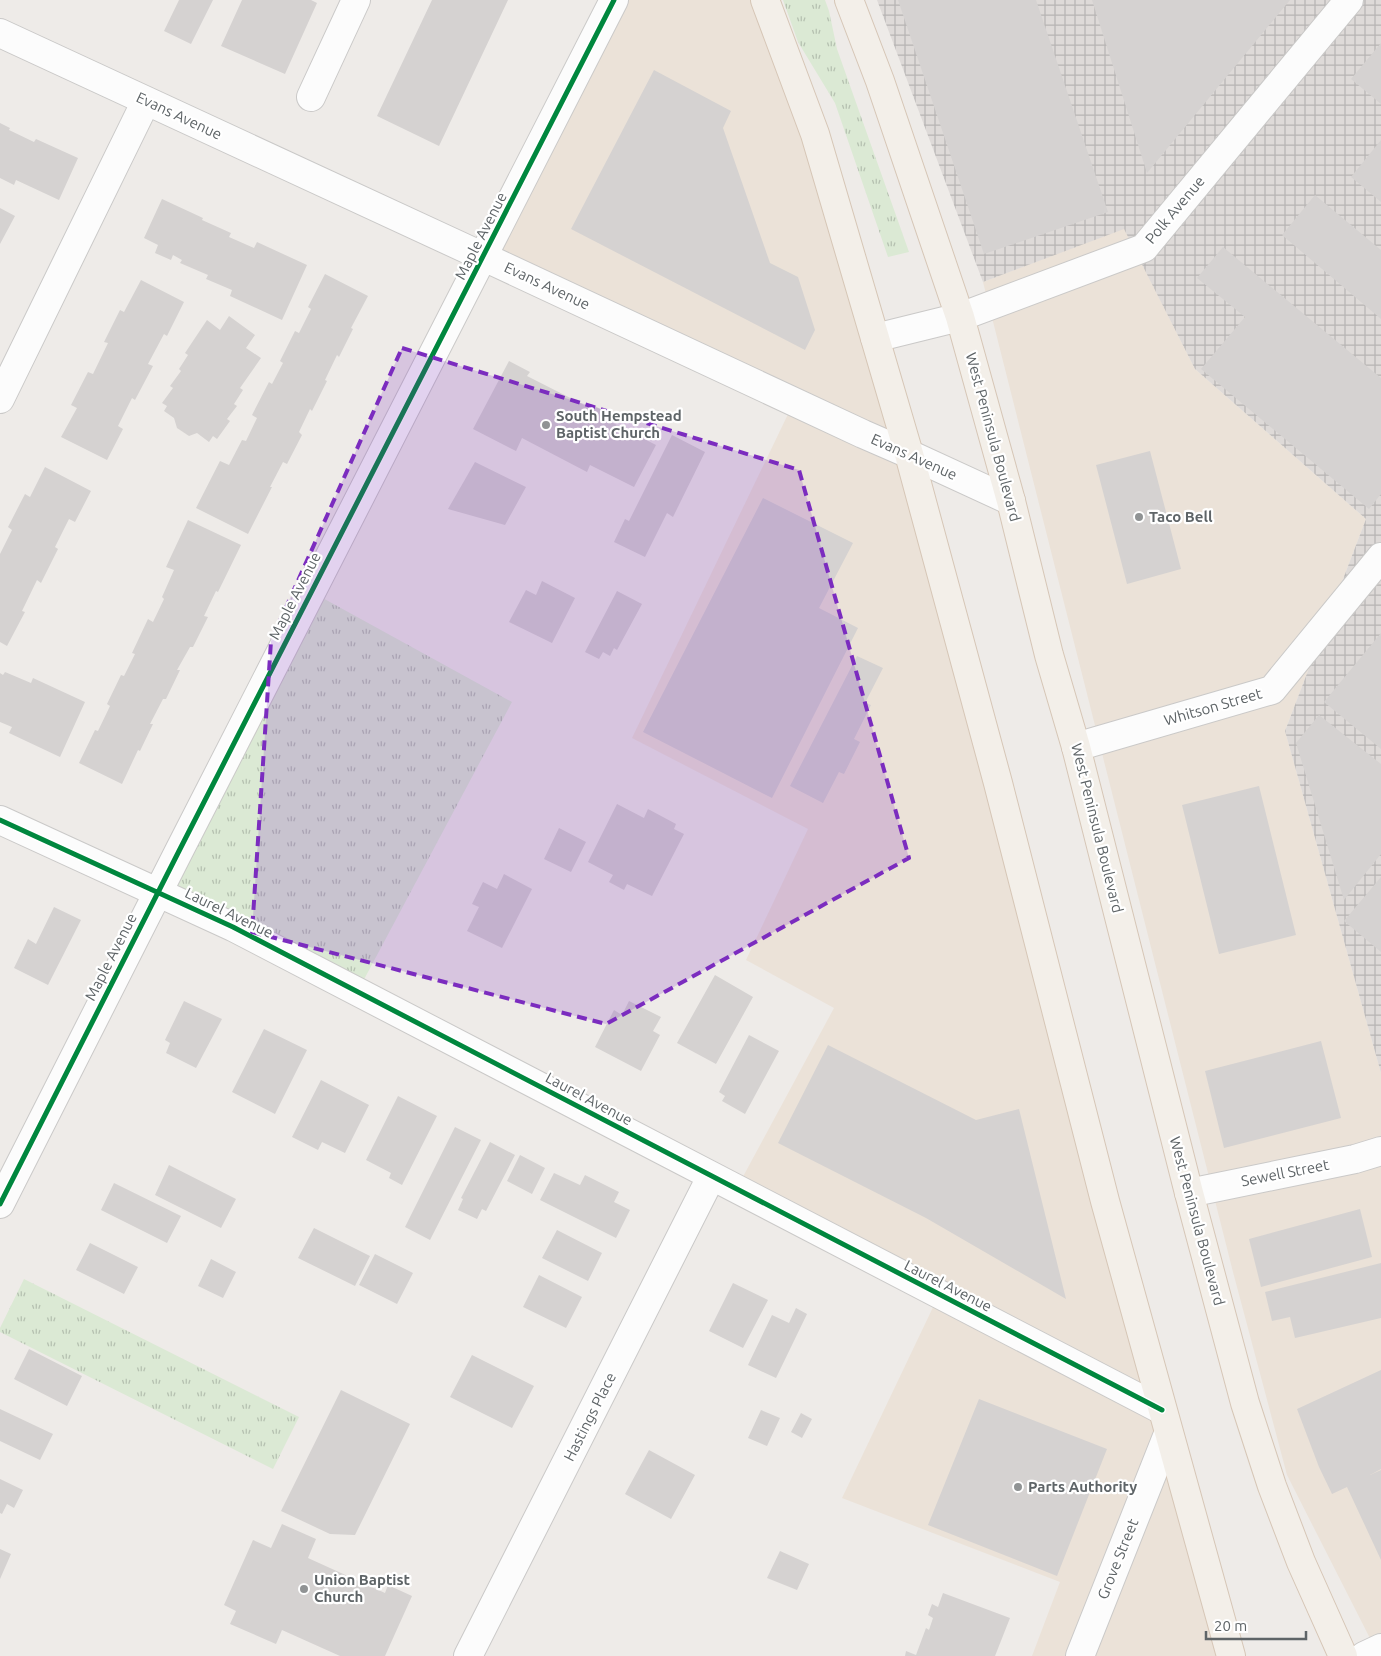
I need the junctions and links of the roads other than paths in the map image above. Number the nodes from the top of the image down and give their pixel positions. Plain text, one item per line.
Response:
1 (356, 0) edge
2 (614, 0) edge
3 (766, 0) edge
4 (849, 0) edge
5 (1349, 0) edge
6 (0, 33) edge
7 (311, 98) dead end
8 (146, 101) junction
9 (484, 257) junction
10 (960, 317) junction
11 (875, 338) junction
12 (0, 398) edge
13 (909, 454) junction
14 (1011, 501) junction
15 (1381, 557) edge
16 (1076, 747) junction
17 (0, 820) edge
18 (157, 893) junction
19 (1381, 1151) edge
20 (711, 1177) junction
21 (1189, 1193) junction
22 (0, 1204) edge
23 (1165, 1422) junction
24 (1381, 1648) edge
25 (468, 1656) edge
26 (1080, 1656) edge
27 (1231, 1656) edge
28 (1343, 1656) edge
29 (1364, 1656) edge

1 - 7 street
2 - 9 street, Maple Avenue
3 - 11 main road
4 - 10 main road, West Peninsula Boulevard
5 - 10 street, Polk Avenue
6 - 8 street, Evans Avenue
8 - 9 street, Evans Avenue
8 - 12 street
9 - 13 street, Evans Avenue
9 - 18 street, Maple Avenue
10 - 11 street, Polk Avenue
10 - 14 main road, West Peninsula Boulevard
11 - 13 main road
13 - 14 street, Evans Avenue
13 - 23 main road
14 - 16 main road, West Peninsula Boulevard
15 - 16 street, Whitson Street
16 - 21 main road, West Peninsula Boulevard
17 - 18 street, Laurel Avenue
18 - 20 street, Laurel Avenue
18 - 22 street, Maple Avenue
19 - 21 street, Sewell Street
20 - 23 street, Laurel Avenue
20 - 25 street, Hastings Place
21 - 28 main road, West Peninsula Boulevard
23 - 26 street, Grove Street
23 - 27 main road
24 - 29 street

